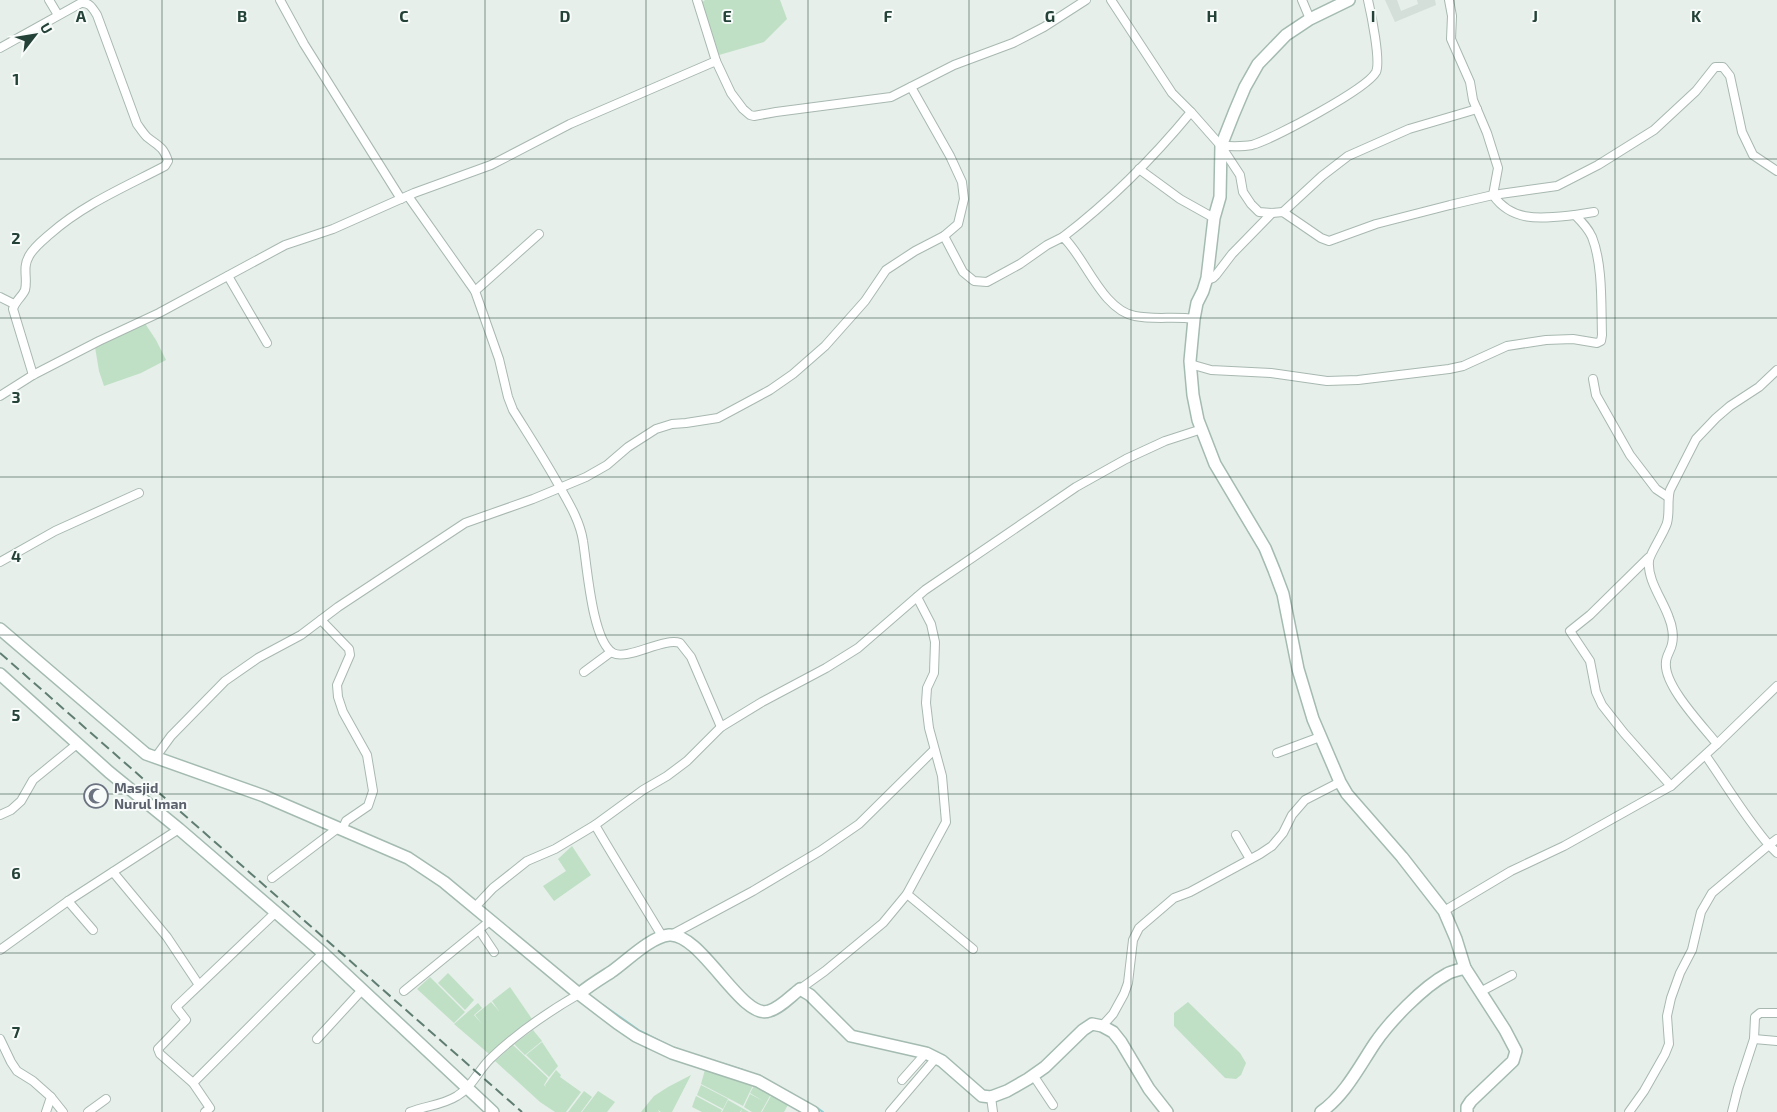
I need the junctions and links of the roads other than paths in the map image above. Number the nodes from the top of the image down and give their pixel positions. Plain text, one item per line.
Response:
1 (49, 0) edge
2 (280, 0) edge
3 (697, 0) edge
4 (1086, 0) edge
5 (1111, 0) edge
6 (1302, 0) edge
7 (1349, 0) edge
8 (1368, 0) edge
9 (1449, 0) edge
10 (88, 1) edge
11 (58, 15) junction
12 (1310, 19) junction
13 (0, 48) edge
14 (716, 61) junction
15 (911, 88) junction
16 (1477, 109) junction
17 (1191, 112) junction
18 (1221, 146) junction
19 (1139, 169) junction
20 (1777, 171) edge
21 (1493, 195) junction
22 (404, 197) junction
23 (1284, 212) junction
24 (1594, 212) dead end
25 (1272, 213) junction
26 (1576, 215) junction
27 (1214, 218) junction
28 (539, 234) dead end
29 (944, 236) junction
30 (1063, 237) junction
31 (228, 276) junction
32 (1206, 280) junction
33 (475, 291) junction
34 (0, 297) edge
35 (14, 304) junction
36 (1194, 319) junction
37 (267, 343) dead end
38 (1190, 364) junction
39 (1777, 370) edge
40 (33, 376) junction
41 (1593, 379) dead end
42 (0, 396) edge
43 (1202, 429) junction
44 (560, 486) junction
45 (139, 493) dead end
46 (1668, 497) junction
47 (1648, 558) junction
48 (0, 562) edge
49 (917, 598) junction
50 (321, 620) junction
51 (0, 629) edge
52 (611, 652) junction
53 (584, 672) dead end
54 (0, 674) edge
55 (1777, 686) edge
56 (721, 727) junction
57 (1320, 737) junction
58 (77, 744) junction
59 (1717, 744) junction
60 (934, 750) junction
61 (1277, 753) dead end
62 (1706, 756) junction
63 (155, 757) junction
64 (1340, 782) junction
65 (1671, 786) junction
66 (0, 815) edge
67 (595, 825) junction
68 (342, 827) junction
69 (179, 829) junction
70 (1236, 834) dead end
71 (1777, 839) edge
72 (1769, 845) junction
73 (1777, 853) edge
74 (1250, 859) junction
75 (113, 872) junction
76 (272, 878) dead end
77 (907, 894) junction
78 (68, 901) junction
79 (477, 905) junction
80 (1444, 910) junction
81 (276, 912) junction
82 (491, 920) junction
83 (93, 930) dead end
84 (480, 931) junction
85 (666, 936) junction
86 (972, 949) dead end
87 (0, 950) edge
88 (494, 952) dead end
89 (323, 953) junction
90 (1465, 968) junction
91 (1512, 975) dead end
92 (199, 985) junction
93 (800, 989) junction
94 (362, 990) junction
95 (583, 990) junction
96 (404, 991) dead end
97 (1480, 992) junction
98 (1777, 1013) edge
99 (1102, 1026) junction
100 (0, 1039) edge
101 (317, 1039) dead end
102 (1754, 1039) junction
103 (1777, 1041) edge
104 (931, 1056) junction
105 (1034, 1075) junction
106 (902, 1080) dead end
107 (193, 1083) junction
108 (466, 1089) junction
109 (51, 1097) junction
110 (991, 1097) junction
111 (106, 1099) dead end
112 (1053, 1105) dead end
113 (1325, 1111) edge
114 (46, 1112) edge
115 (63, 1112) edge
116 (88, 1112) edge
117 (205, 1112) edge
118 (410, 1112) edge
119 (493, 1112) edge
120 (813, 1112) edge
121 (890, 1112) edge
122 (993, 1112) edge
123 (1166, 1112) edge
124 (1467, 1112) edge
125 (1629, 1112) edge
126 (1732, 1112) edge

1 - 11 street
2 - 22 street
3 - 14 street
4 - 15 street
5 - 17 street
6 - 12 street
7 - 12 street
8 - 18 street
9 - 16 street
10 - 11 street
10 - 35 street
11 - 13 street
12 - 18 street
14 - 15 street
14 - 22 street
15 - 29 street
16 - 21 street
16 - 23 street
17 - 18 street
17 - 19 street
18 - 25 street
18 - 27 street
19 - 27 street
19 - 30 street
20 - 21 street
21 - 23 street
21 - 26 street
22 - 31 street
22 - 33 street
23 - 25 street
24 - 26 street
25 - 32 street
26 - 38 street
27 - 32 street
28 - 33 street
29 - 30 street
29 - 44 street
30 - 36 street
31 - 37 street
31 - 40 street
32 - 36 street
33 - 44 street
34 - 35 street
35 - 40 street
36 - 38 street
38 - 43 street
39 - 46 street
40 - 42 street
41 - 46 street
43 - 49 street
43 - 57 street
44 - 50 street
44 - 52 street
45 - 48 street
46 - 47 street
47 - 59 street
47 - 65 street
49 - 56 street
49 - 60 street
50 - 63 street
50 - 68 street
51 - 63 street
52 - 53 street
52 - 56 street
54 - 58 street
55 - 59 street
56 - 67 street
57 - 61 street
57 - 64 street
58 - 66 street
58 - 69 street
59 - 62 street
60 - 77 street
60 - 85 street
62 - 65 street
62 - 72 street
63 - 68 street
64 - 74 street
64 - 80 street
65 - 80 street
67 - 79 street
67 - 85 street
68 - 76 street
68 - 79 street
69 - 75 street
69 - 81 street
70 - 74 street
71 - 72 street
72 - 73 street
72 - 125 street
74 - 99 street
75 - 78 street
75 - 92 street
77 - 86 street
77 - 93 street
78 - 83 street
78 - 87 street
79 - 82 street
80 - 90 street
81 - 89 street
81 - 92 street
82 - 84 street
82 - 95 street
84 - 88 street
84 - 96 street
85 - 93 street
85 - 95 street
89 - 94 street
89 - 107 street
90 - 97 street
90 - 113 street
91 - 97 street
92 - 107 street
93 - 104 street
94 - 101 street
94 - 108 street
95 - 108 street
95 - 120 street
97 - 124 street
98 - 102 street
99 - 105 street
99 - 123 street
100 - 109 street
102 - 103 street
102 - 126 street
104 - 106 street
104 - 110 street
104 - 121 street
105 - 110 street
105 - 112 street
107 - 117 street
108 - 118 street
108 - 119 street
109 - 114 street
109 - 115 street
110 - 122 street
111 - 116 street

